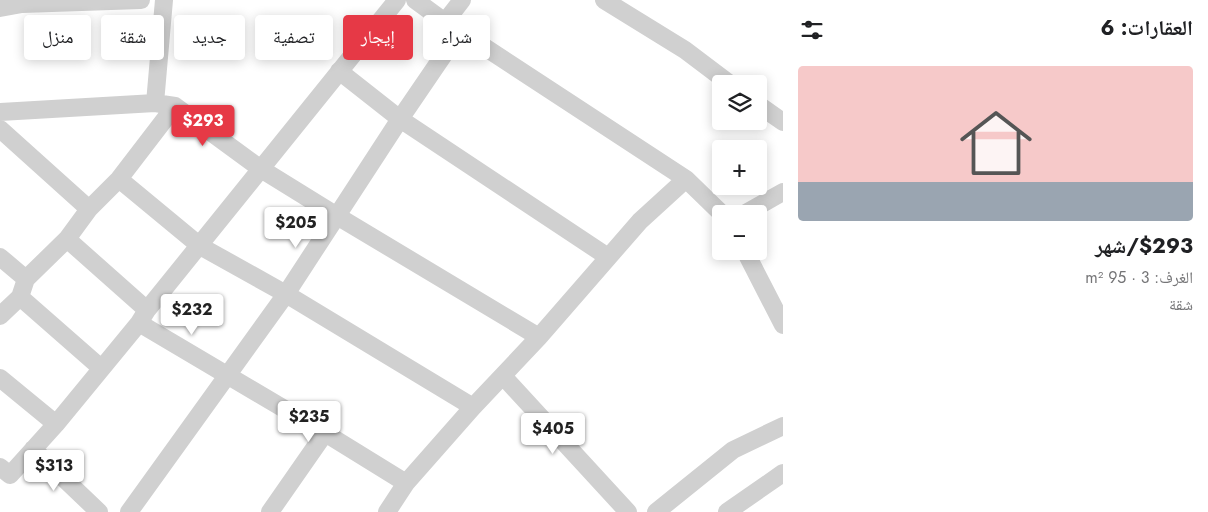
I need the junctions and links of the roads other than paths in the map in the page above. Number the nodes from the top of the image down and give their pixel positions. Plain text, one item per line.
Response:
1 (142, 0) edge
2 (164, 0) edge
3 (397, 0) edge
4 (415, 0) edge
5 (462, 0) edge
6 (604, 0) edge
7 (22, 2) edge
8 (0, 8) edge
9 (435, 15) edge
10 (450, 15) edge
11 (490, 52) edge
12 (441, 60) edge
13 (339, 71) junction
14 (718, 75) edge
15 (155, 103) junction
16 (175, 106) junction
17 (767, 111) edge
18 (0, 112) edge
19 (400, 119) junction
20 (783, 122) edge
21 (0, 129) edge
22 (261, 169) junction
23 (119, 179) junction
24 (686, 179) junction
25 (783, 192) edge
26 (713, 205) edge
27 (760, 205) edge
28 (89, 209) junction
29 (337, 216) junction
30 (67, 240) junction
31 (200, 246) junction
32 (0, 257) edge
33 (608, 257) junction
34 (750, 260) edge
35 (26, 279) junction
36 (286, 294) junction
37 (20, 297) junction
38 (0, 316) edge
39 (143, 317) junction
40 (783, 326) edge
41 (539, 337) junction
42 (101, 368) junction
43 (503, 376) junction
44 (228, 377) junction
45 (0, 378) edge
46 (473, 406) junction
47 (56, 424) junction
48 (783, 426) edge
49 (324, 433) junction
50 (33, 449) junction
51 (783, 473) edge
52 (3, 476) edge
53 (406, 483) junction
54 (99, 512) edge
55 (129, 512) edge
56 (270, 512) edge
57 (387, 512) edge
58 (628, 512) edge
59 (656, 512) edge
60 (727, 512) edge

1 - 7 street
2 - 15 street
3 - 13 street
4 - 9 street
5 - 10 street
6 - 14 street
7 - 8 street
11 - 24 street
12 - 19 street
13 - 19 street
13 - 22 street
15 - 16 street
15 - 18 street
16 - 22 street
16 - 23 street
17 - 20 street
19 - 29 street
19 - 33 street
21 - 28 street
22 - 29 street
22 - 31 street
23 - 28 street
23 - 31 street
24 - 26 street
24 - 33 street
25 - 27 street
28 - 30 street
29 - 36 street
29 - 41 street
30 - 35 street
30 - 39 street
31 - 36 street
31 - 39 street
32 - 35 street
33 - 41 street
34 - 40 street
35 - 37 street
36 - 44 street
36 - 46 street
37 - 38 street
37 - 42 street
39 - 42 street
39 - 44 street
41 - 43 street
42 - 47 street
43 - 46 street
43 - 58 street
44 - 49 street
44 - 55 street
45 - 47 street
46 - 53 street
47 - 50 street
48 - 59 street
49 - 53 street
49 - 56 street
50 - 52 street
50 - 54 street
51 - 60 street
53 - 57 street

